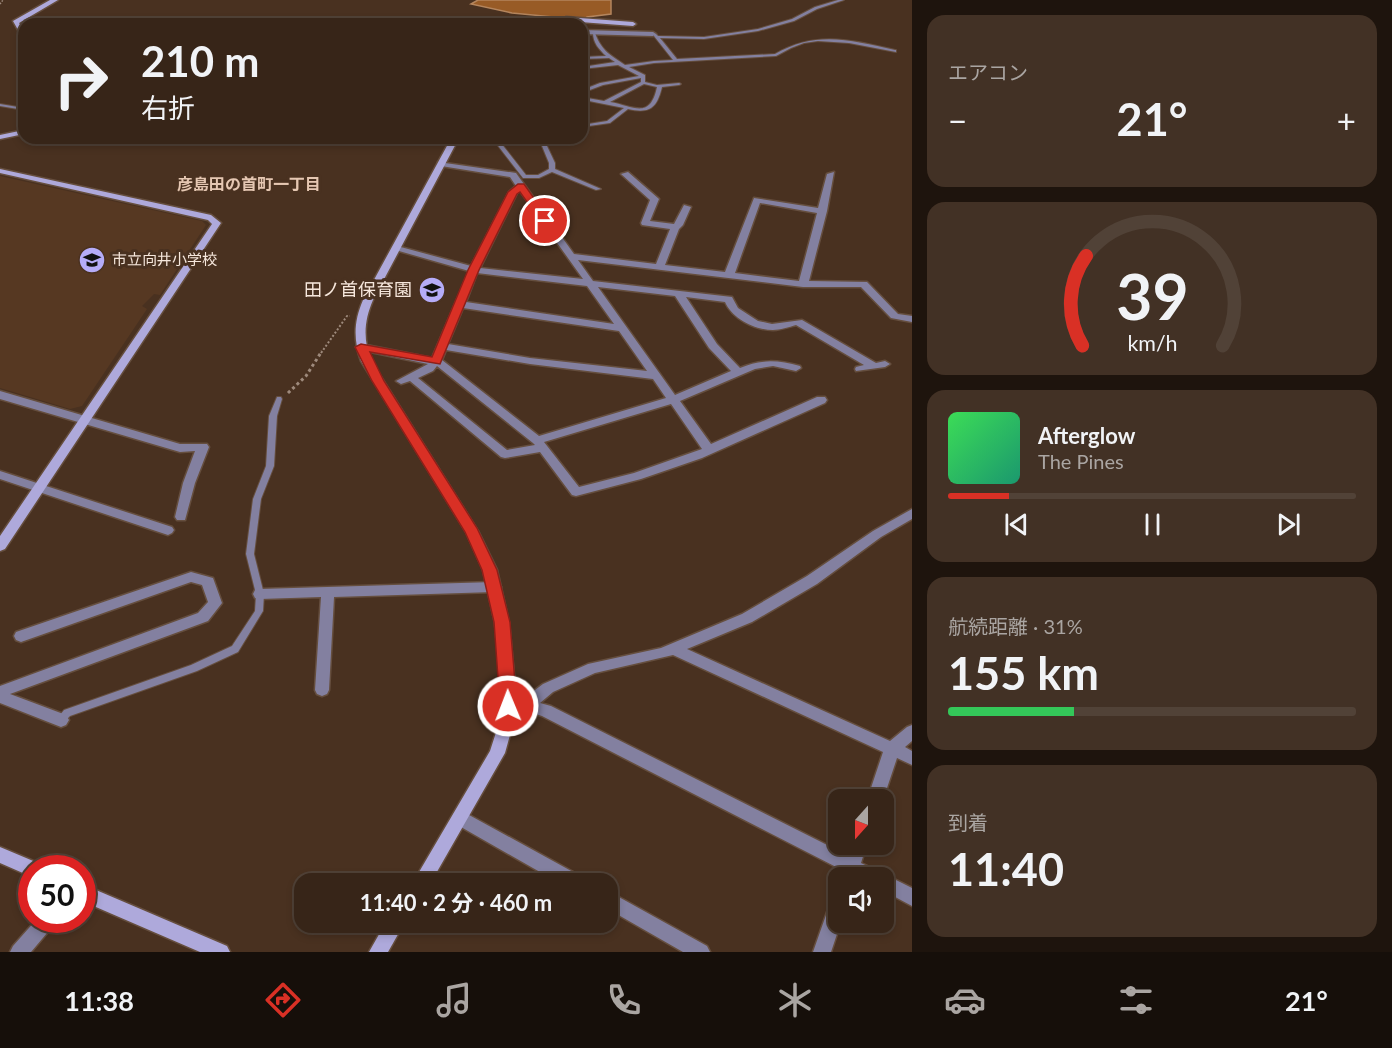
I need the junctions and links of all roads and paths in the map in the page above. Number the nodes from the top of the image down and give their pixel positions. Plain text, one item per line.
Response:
1 (3, 0) edge
2 (55, 0) edge
3 (842, 0) edge
4 (0, 4) edge
5 (22, 18) edge
6 (588, 22) edge
7 (633, 24) dead end
8 (588, 33) edge
9 (594, 34) junction
10 (655, 35) junction
11 (895, 51) dead end
12 (611, 57) junction
13 (588, 58) edge
14 (676, 61) junction
15 (620, 63) junction
16 (626, 66) junction
17 (588, 67) edge
18 (643, 76) junction
19 (643, 83) junction
20 (679, 84) dead end
21 (660, 86) junction
22 (588, 90) edge
23 (588, 99) edge
24 (604, 103) junction
25 (0, 105) edge
26 (18, 108) edge
27 (627, 108) junction
28 (588, 125) edge
29 (18, 133) edge
30 (0, 137) edge
31 (452, 144) edge
32 (499, 144) edge
33 (546, 144) edge
34 (441, 164) junction
35 (552, 170) junction
36 (0, 171) edge
37 (625, 174) dead end
38 (831, 174) dead end
39 (521, 186) junction
40 (598, 189) dead end
41 (687, 207) dead end
42 (823, 211) junction
43 (675, 228) junction
44 (397, 249) junction
45 (569, 256) junction
46 (659, 267) junction
47 (474, 270) junction
48 (729, 275) junction
49 (589, 284) junction
50 (803, 285) junction
51 (679, 294) junction
52 (459, 304) junction
53 (362, 314) junction
54 (912, 320) edge
55 (624, 329) junction
56 (442, 346) junction
57 (361, 347) junction
58 (436, 361) junction
59 (795, 368) dead end
60 (860, 369) dead end
61 (739, 372) junction
62 (658, 376) junction
63 (0, 395) edge
64 (279, 399) joint
65 (673, 400) junction
66 (821, 400) dead end
67 (83, 420) junction
68 (540, 444) junction
69 (709, 450) junction
70 (0, 475) edge
71 (39, 488) junction
72 (912, 513) edge
73 (181, 517) dead end
74 (168, 530) dead end
75 (0, 546) edge
76 (494, 587) junction
77 (328, 592) junction
78 (260, 594) junction
79 (21, 636) dead end
80 (673, 649) junction
81 (322, 690) dead end
82 (0, 694) edge
83 (526, 705) junction
84 (508, 706) junction
85 (61, 720) joint
86 (912, 732) edge
87 (892, 749) junction
88 (912, 758) edge
89 (879, 789) edge
90 (460, 818) junction
91 (0, 855) edge
92 (18, 863) edge
93 (841, 867) edge
94 (427, 873) edge
95 (558, 873) edge
96 (894, 887) edge
97 (912, 897) edge
98 (96, 898) edge
99 (618, 906) edge
100 (36, 933) edge
101 (389, 933) edge
102 (828, 933) edge
103 (19, 952) edge
104 (221, 952) edge
105 (378, 952) edge
106 (701, 952) edge
107 (822, 952) edge

1 - 4 path
2 - 5 street
3 - 10 lane
6 - 7 street
8 - 9 street
9 - 10 street
9 - 12 lane
10 - 14 lane
11 - 14 lane
12 - 13 lane
12 - 15 lane
14 - 16 lane
15 - 16 lane
15 - 17 lane
16 - 18 lane
18 - 19 lane
18 - 22 lane
19 - 21 lane
19 - 24 lane
20 - 21 lane
21 - 27 lane
23 - 24 lane
24 - 27 lane
25 - 26 lane
27 - 28 lane
29 - 30 street
31 - 34 street
32 - 35 lane
33 - 35 lane
34 - 39 street
34 - 44 street
35 - 40 lane
36 - 67 street
37 - 43 street
38 - 42 street
39 - 45 street
39 - 47 street
41 - 43 street
42 - 48 street
42 - 50 street
43 - 46 street
44 - 47 street
44 - 53 street
45 - 46 street
45 - 49 street
46 - 48 street
47 - 49 street
47 - 52 street
48 - 50 street
49 - 51 street
49 - 55 street
50 - 54 street
51 - 60 street
51 - 61 street
52 - 55 street
52 - 56 street
53 - 57 street
53 - 64 path
55 - 62 street
56 - 58 street
56 - 62 street
57 - 58 street
57 - 76 street
58 - 68 street
58 - 68 street
59 - 61 street
61 - 65 street
62 - 65 street
63 - 67 street
64 - 78 lane
65 - 68 street
65 - 69 street
66 - 69 street
67 - 71 street
67 - 73 street
68 - 69 street
70 - 71 street
71 - 74 street
71 - 75 street
72 - 80 street
76 - 77 street
76 - 84 street
77 - 78 street
77 - 81 street
78 - 85 lane
79 - 82 street
80 - 83 street
80 - 87 street
82 - 85 street
83 - 84 street
83 - 93 street
84 - 90 street
86 - 87 street
87 - 88 street
87 - 89 street
90 - 94 street
90 - 95 street
91 - 92 street
96 - 97 street
98 - 104 street
99 - 106 street
100 - 103 street
101 - 105 street
102 - 107 street

